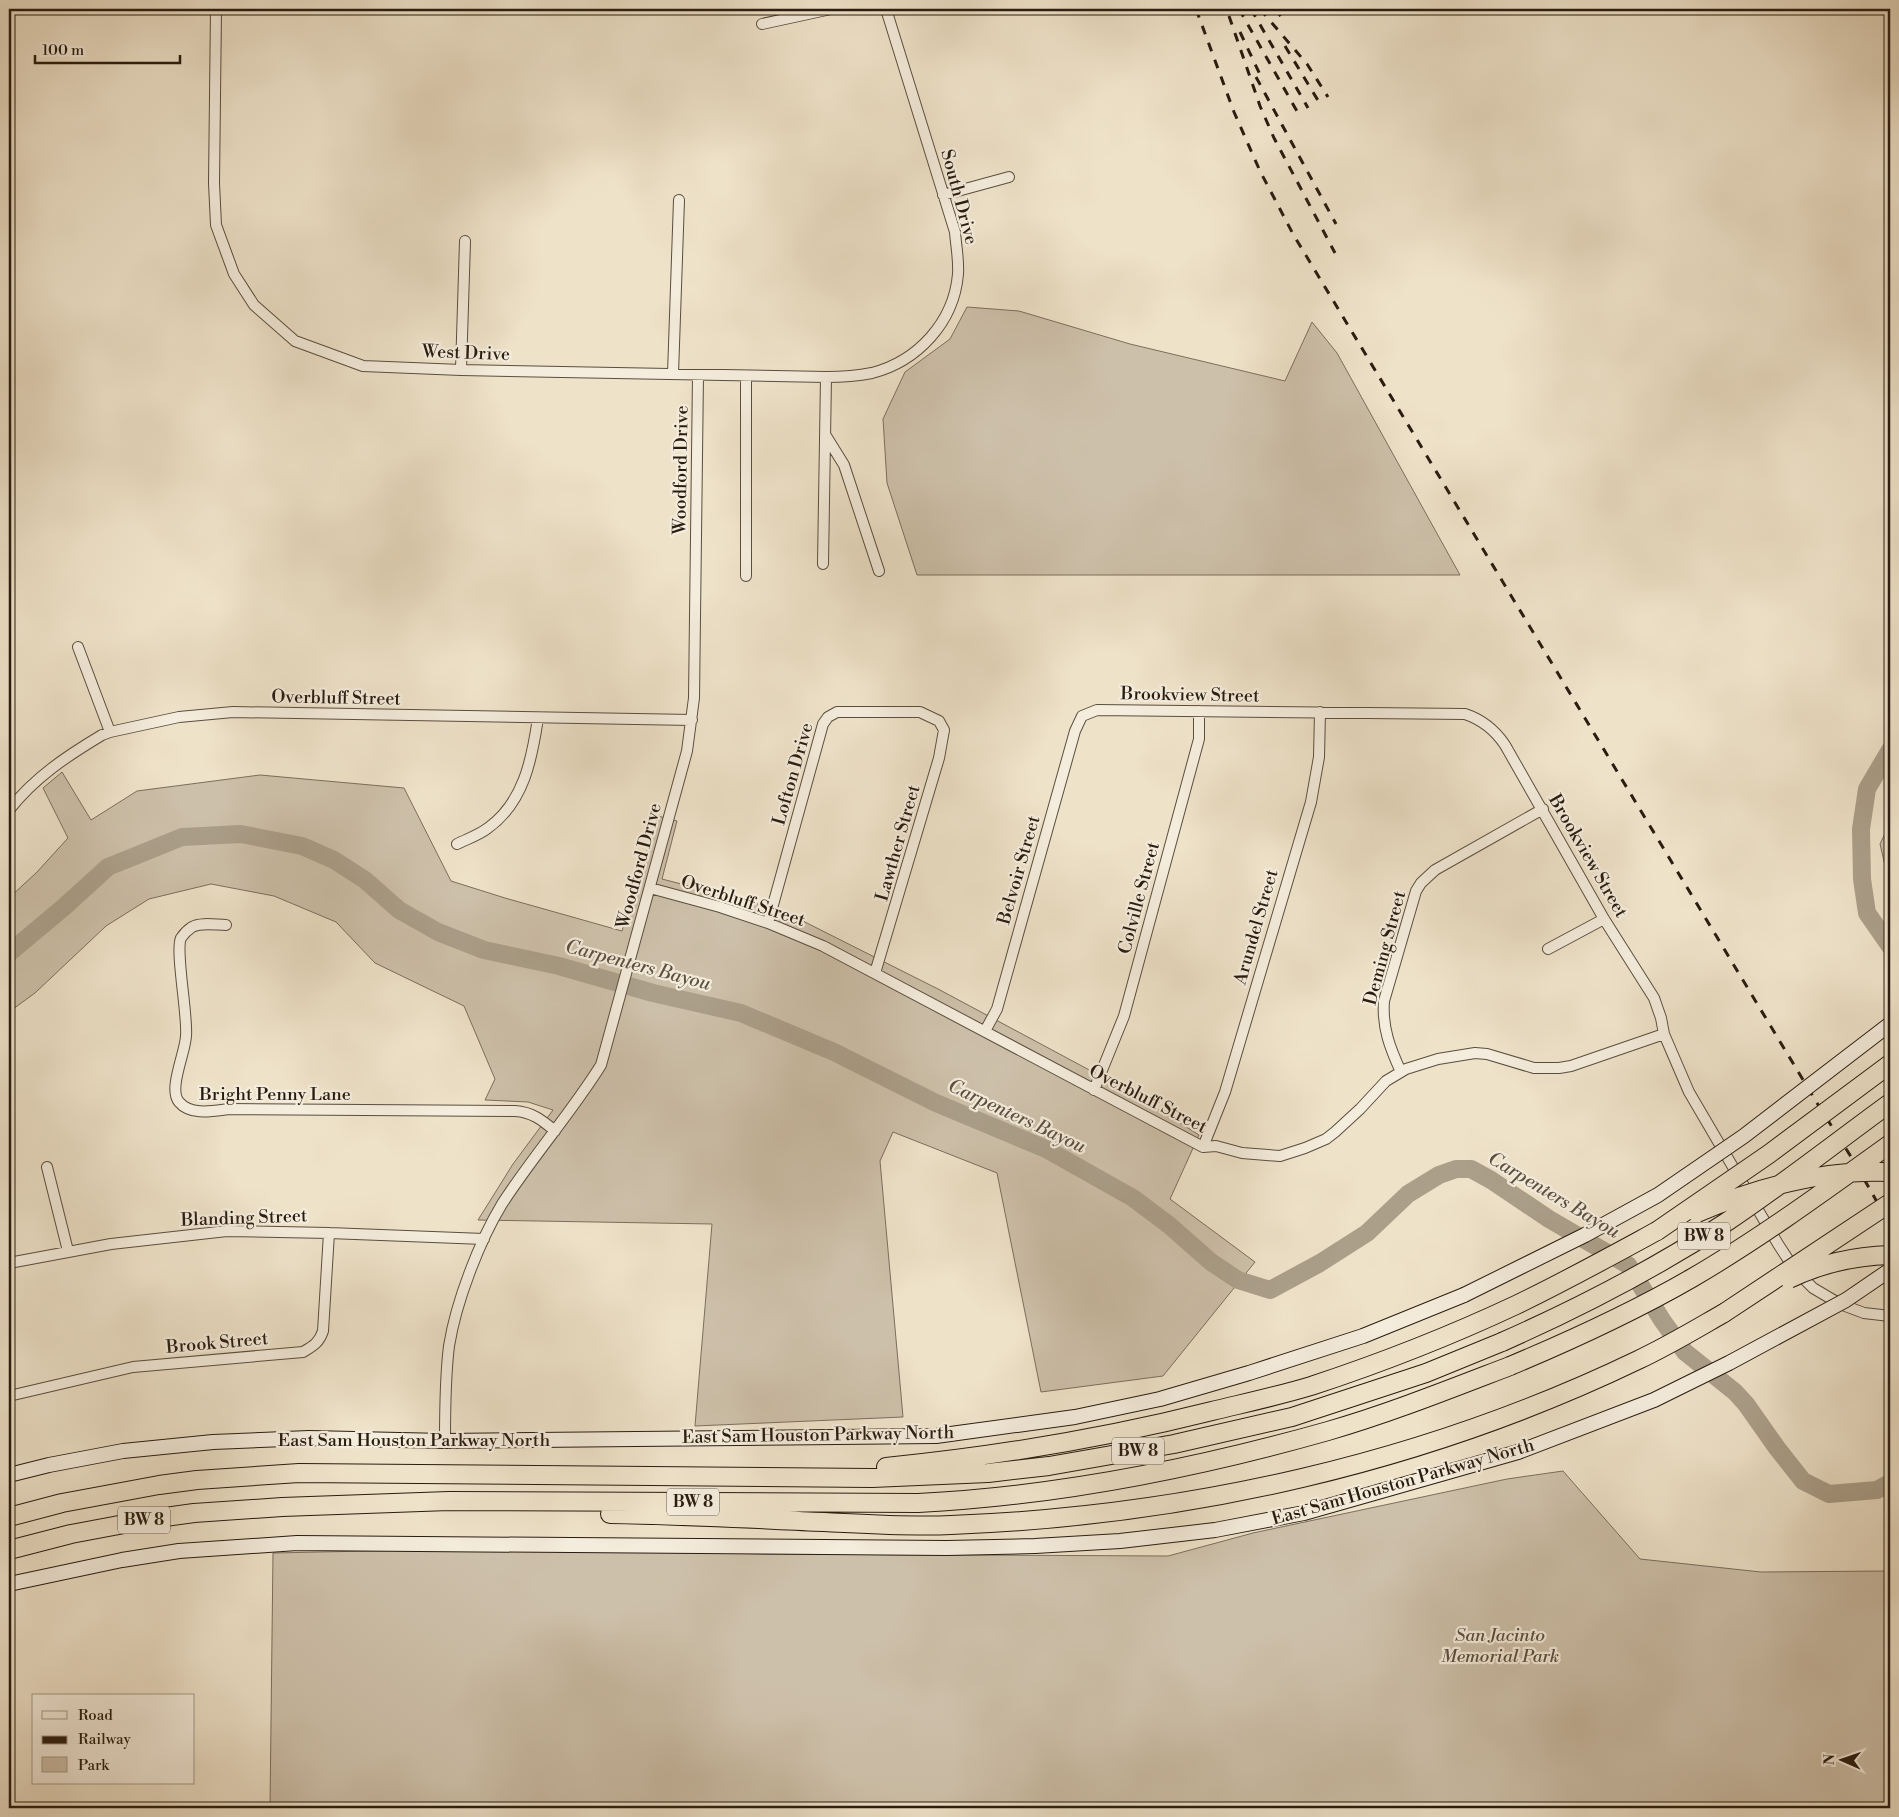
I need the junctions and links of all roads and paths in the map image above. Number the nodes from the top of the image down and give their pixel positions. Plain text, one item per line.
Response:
1 (216, 9) edge
2 (831, 9) edge
3 (886, 9) edge
4 (762, 24) dead end
5 (1009, 177) dead end
6 (943, 195) junction
7 (678, 200) dead end
8 (465, 241) dead end
9 (462, 370) junction
10 (673, 374) junction
11 (698, 375) junction
12 (746, 376) junction
13 (826, 377) junction
14 (826, 436) junction
15 (823, 564) dead end
16 (879, 571) dead end
17 (746, 576) dead end
18 (78, 647) dead end
19 (1200, 711) junction
20 (1320, 712) junction
21 (1082, 716) joint
22 (538, 718) junction
23 (692, 720) junction
24 (938, 721) joint
25 (110, 732) junction
26 (1543, 809) junction
27 (9, 810) edge
28 (457, 844) dead end
29 (650, 888) junction
30 (1604, 918) junction
31 (768, 922) junction
32 (226, 925) dead end
33 (1548, 949) dead end
34 (875, 973) junction
35 (1890, 1024) edge
36 (985, 1032) junction
37 (1664, 1034) junction
38 (1890, 1064) edge
39 (1401, 1072) junction
40 (1094, 1090) junction
41 (1890, 1103) edge
42 (555, 1131) junction
43 (1890, 1144) edge
44 (1203, 1147) junction
45 (47, 1167) dead end
46 (1890, 1172) edge
47 (1890, 1203) edge
48 (1657, 1231) junction
49 (329, 1233) junction
50 (484, 1239) junction
51 (68, 1251) junction
52 (1890, 1255) edge
53 (9, 1263) edge
54 (1890, 1270) edge
55 (1724, 1313) junction
56 (1890, 1316) edge
57 (9, 1396) edge
58 (445, 1441) junction
59 (9, 1475) edge
60 (758, 1478) junction
61 (125, 1491) junction
62 (9, 1507) edge
63 (282, 1507) junction
64 (9, 1516) edge
65 (9, 1550) edge
66 (9, 1584) edge

1 - 9 street, West Drive
2 - 4 street
3 - 6 street, South Drive
5 - 6 street
6 - 13 street, South Drive
7 - 10 street
8 - 9 street
9 - 10 street, West Drive
10 - 11 street, West Drive
11 - 12 street, West Drive
11 - 23 street, Woodford Drive
12 - 13 street, West Drive
12 - 17 street
13 - 14 street
14 - 15 street
14 - 16 street
18 - 25 street
19 - 20 street, Brookview Street
19 - 21 street, Brookview Street
19 - 40 street, Colville Street
20 - 26 street, Brookview Street
20 - 44 street, Arundel Street
21 - 36 street, Belvoir Street
22 - 23 street, Overbluff Street
22 - 25 street, Overbluff Street
22 - 28 street
23 - 29 street, Woodford Drive
24 - 31 street, Lofton Drive
24 - 34 street, Lawther Street
25 - 27 street, Overbluff Street
26 - 30 street, Brookview Street
26 - 39 street, Deming Street
29 - 31 street, Overbluff Street
29 - 42 street, Woodford Drive
30 - 33 street
30 - 37 street, Brookview Street
31 - 34 street, Overbluff Street
32 - 42 street, Bright Penny Lane
34 - 36 street, Overbluff Street
35 - 58 main road, East Sam Houston Parkway North, bridge
36 - 40 street, Overbluff Street
37 - 39 street, Overbluff Street
37 - 56 street, Brookview Street
38 - 48 highway, bridge
39 - 44 street, Overbluff Street
40 - 44 street, Overbluff Street
41 - 60 highway, East Sam Houston Parkway North / BW 8, bridge
42 - 50 street, Woodford Drive
43 - 63 highway, BW 8, bridge
45 - 51 street
46 - 48 highway, bridge
47 - 55 highway, bridge
48 - 60 highway
49 - 50 street, Blanding Street
49 - 51 street, Blanding Street
49 - 57 street, Brook Street
50 - 58 street, Woodford Drive
51 - 53 street, Blanding Street
52 - 55 highway, bridge
54 - 66 main road, East Sam Houston Parkway North / BW 8, bridge
55 - 63 highway
58 - 59 main road, East Sam Houston Parkway North
60 - 61 highway, East Sam Houston Parkway North / BW 8
61 - 62 highway
61 - 64 highway, East Sam Houston Parkway North / BW 8
63 - 65 highway, BW 8

